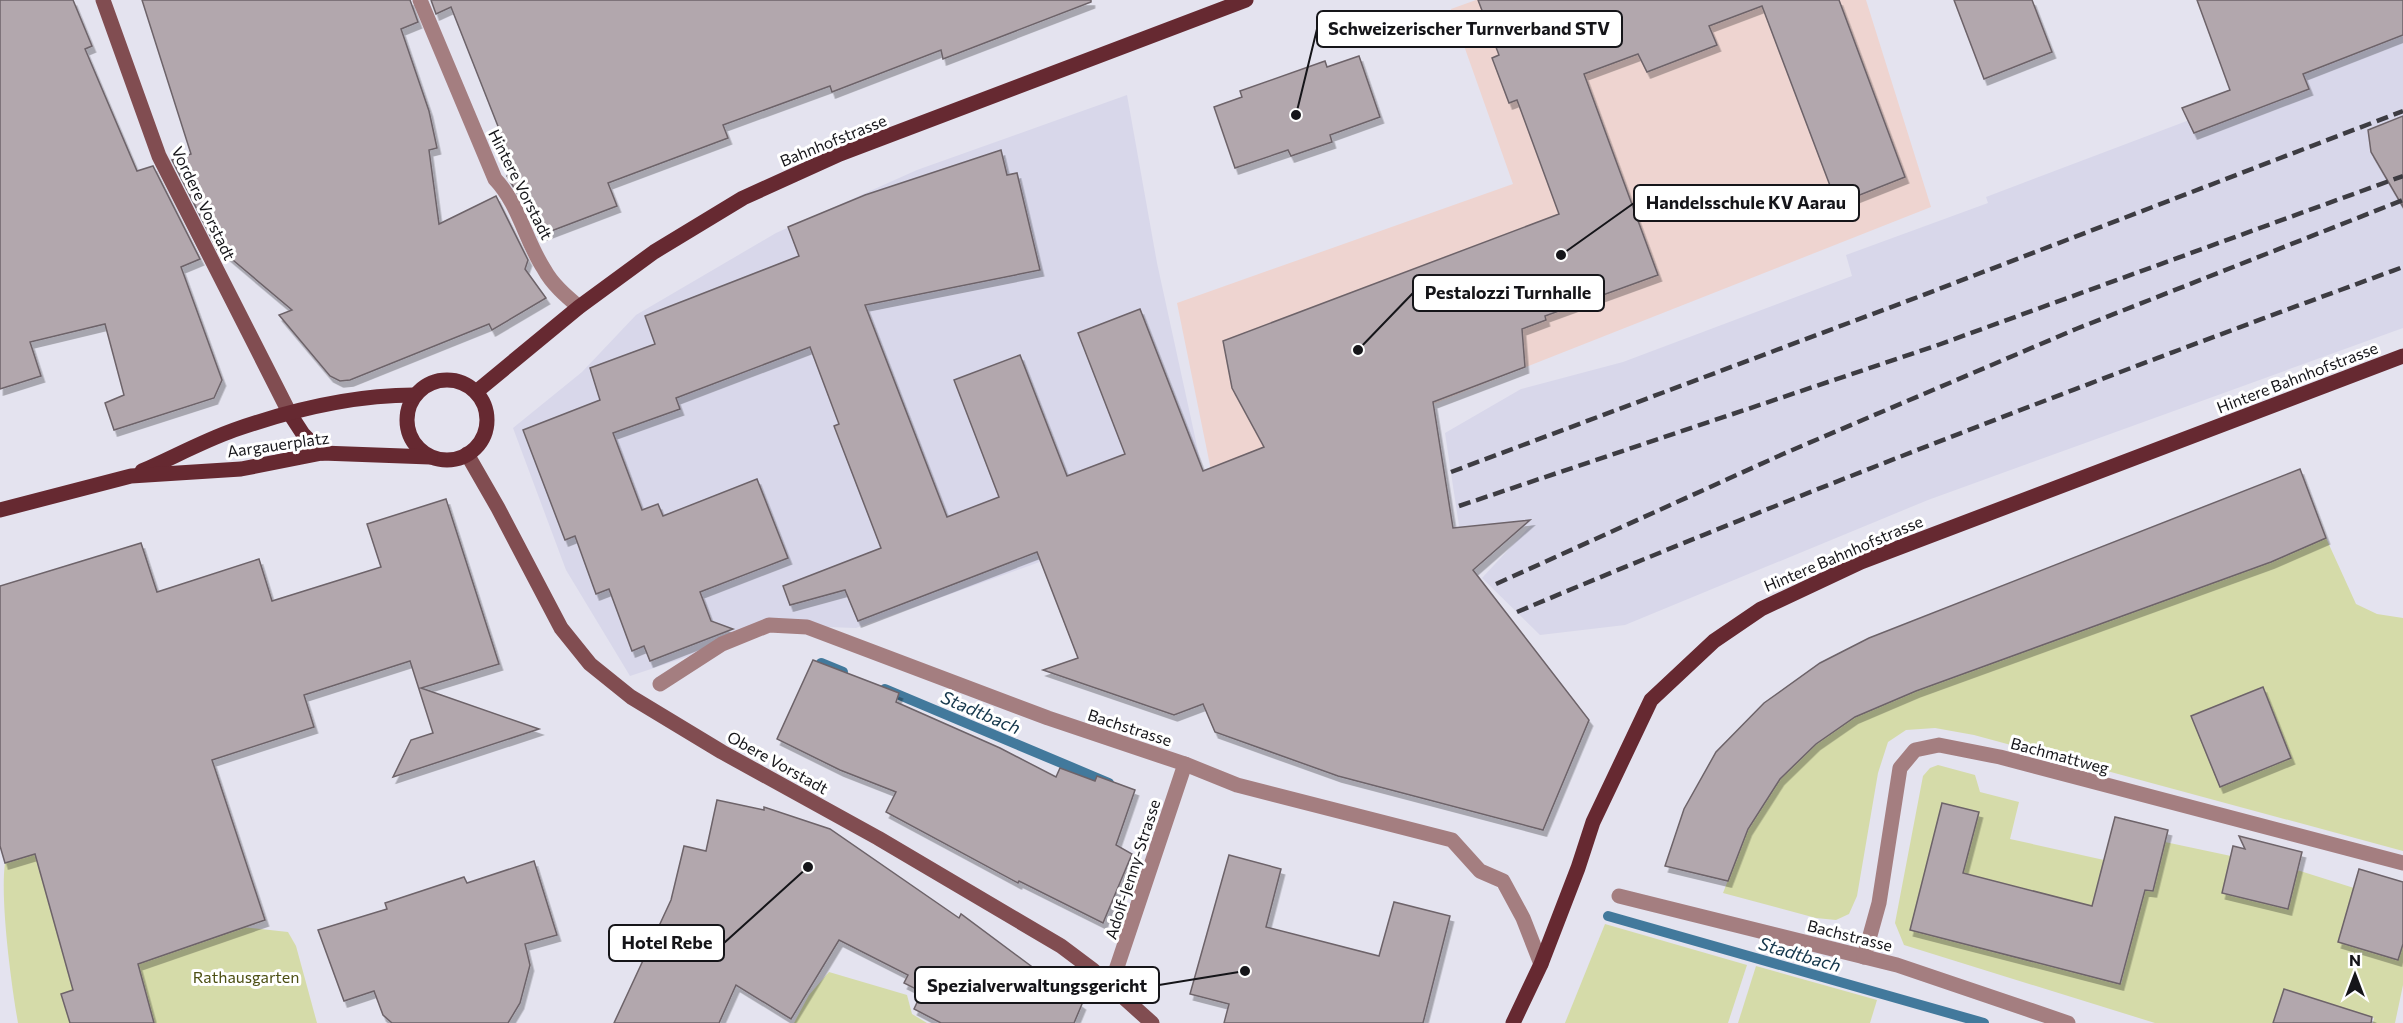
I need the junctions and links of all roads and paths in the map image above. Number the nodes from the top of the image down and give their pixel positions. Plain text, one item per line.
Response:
1 (102, 0) edge
2 (420, 0) edge
3 (1246, 0) edge
4 (1225, 4) edge
5 (579, 307) junction
6 (2403, 356) edge
7 (476, 392) junction
8 (414, 395) junction
9 (290, 414) junction
10 (322, 453) junction
11 (467, 454) junction
12 (430, 457) junction
13 (131, 476) junction
14 (0, 510) edge
15 (660, 684) dead end
16 (1185, 764) junction
17 (2403, 863) edge
18 (1619, 896) dead end
19 (1864, 957) junction
20 (1541, 964) junction
21 (1111, 985) junction
22 (1152, 1023) edge
23 (1513, 1023) edge
24 (2068, 1023) edge

1 - 9 main road, Vordere Vorstadt
2 - 5 street, Hintere Vorstadt
3 - 4 main road, Bahnhofstrasse
4 - 5 main road, Bahnhofstrasse
5 - 7 main road, Bahnhofstrasse
6 - 20 main road, Hintere Bahnhofstrasse
7 - 8 main road, Aargauerplatz
7 - 11 main road
8 - 9 main road, Aargauerplatz
8 - 12 main road
9 - 10 main road
9 - 13 main road, Aargauerplatz
10 - 12 main road, Aargauerplatz
10 - 13 main road, Aargauerplatz
11 - 12 main road, Aargauerplatz
11 - 21 main road, Obere Vorstadt
13 - 14 main road, Aargauerplatz
15 - 16 street, Bachstrasse
16 - 20 street, Bachstrasse
16 - 21 street, Adolf-Jenny-Strasse
17 - 19 street, Bachmattweg
18 - 19 street, Bachstrasse
19 - 24 street, Bachstrasse
20 - 23 main road, Hintere Bahnhofstrasse
21 - 22 main road, Obere Vorstadt

